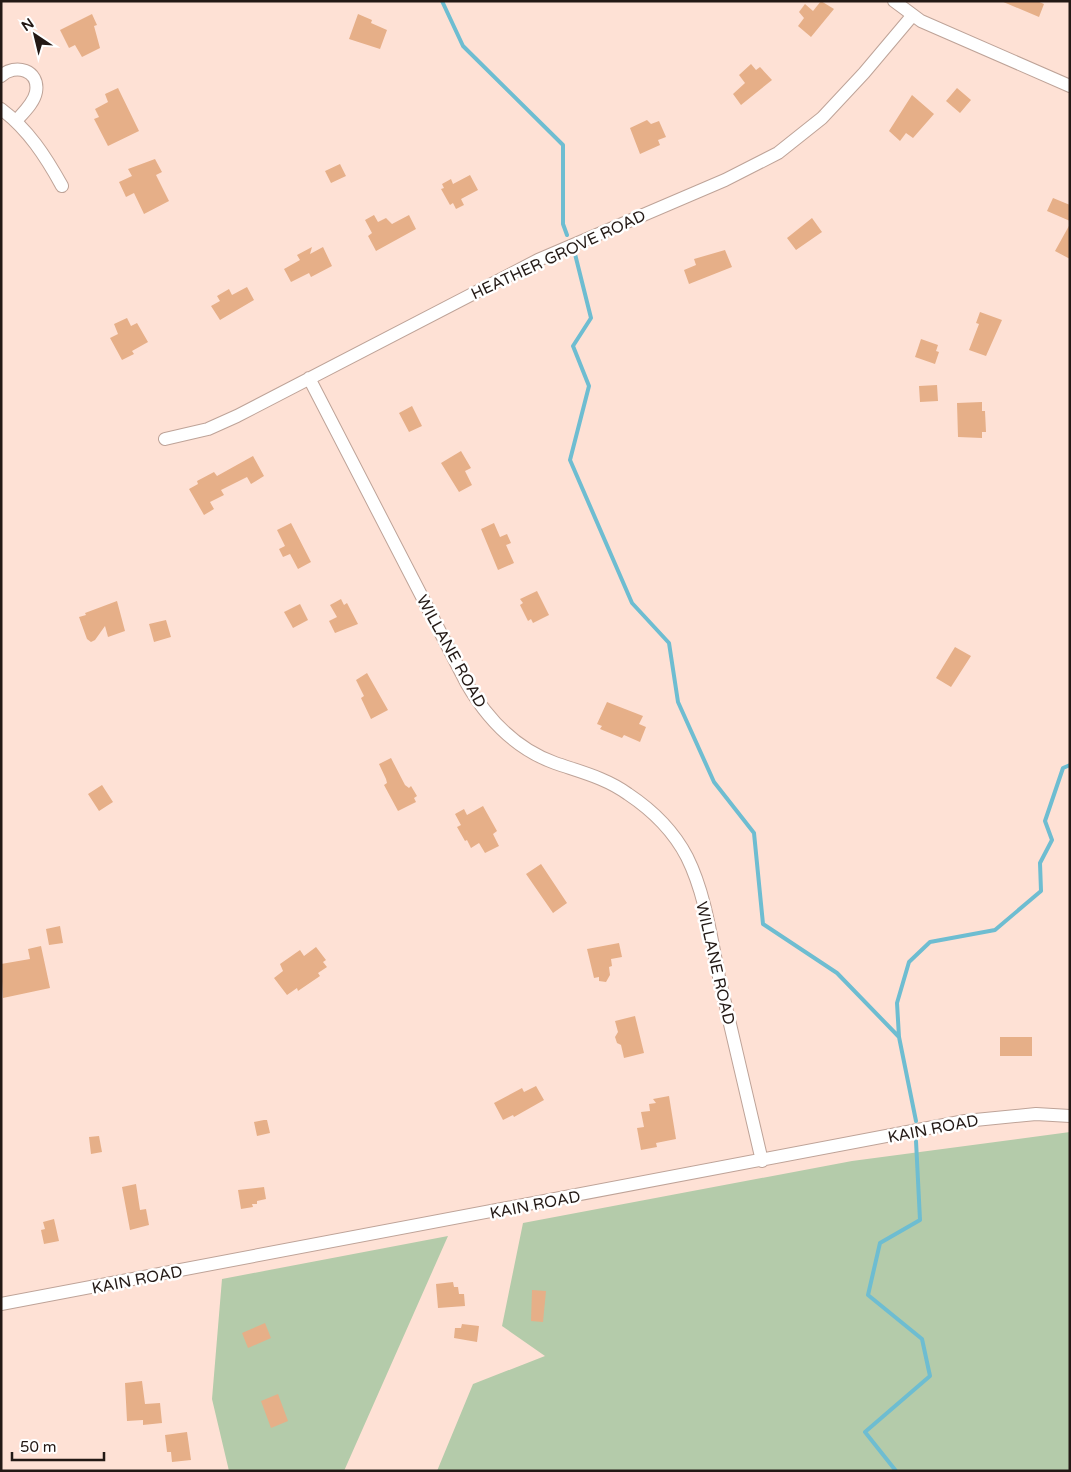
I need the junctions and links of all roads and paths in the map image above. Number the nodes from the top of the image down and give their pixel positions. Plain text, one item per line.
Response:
1 (894, 1) edge
2 (912, 16) junction
3 (1, 76) edge
4 (1070, 86) edge
5 (1, 110) edge
6 (16, 122) junction
7 (62, 186) dead end
8 (309, 378) junction
9 (165, 439) dead end
10 (1070, 1116) edge
11 (762, 1161) junction
12 (1, 1304) edge

1 - 2 street
2 - 4 street
2 - 8 street, HEATHER GROVE ROAD
3 - 6 street
5 - 6 street
6 - 7 street
8 - 9 street, HEATHER GROVE ROAD
8 - 11 street, WILLANE ROAD
10 - 11 street, KAIN ROAD
11 - 12 street, KAIN ROAD

